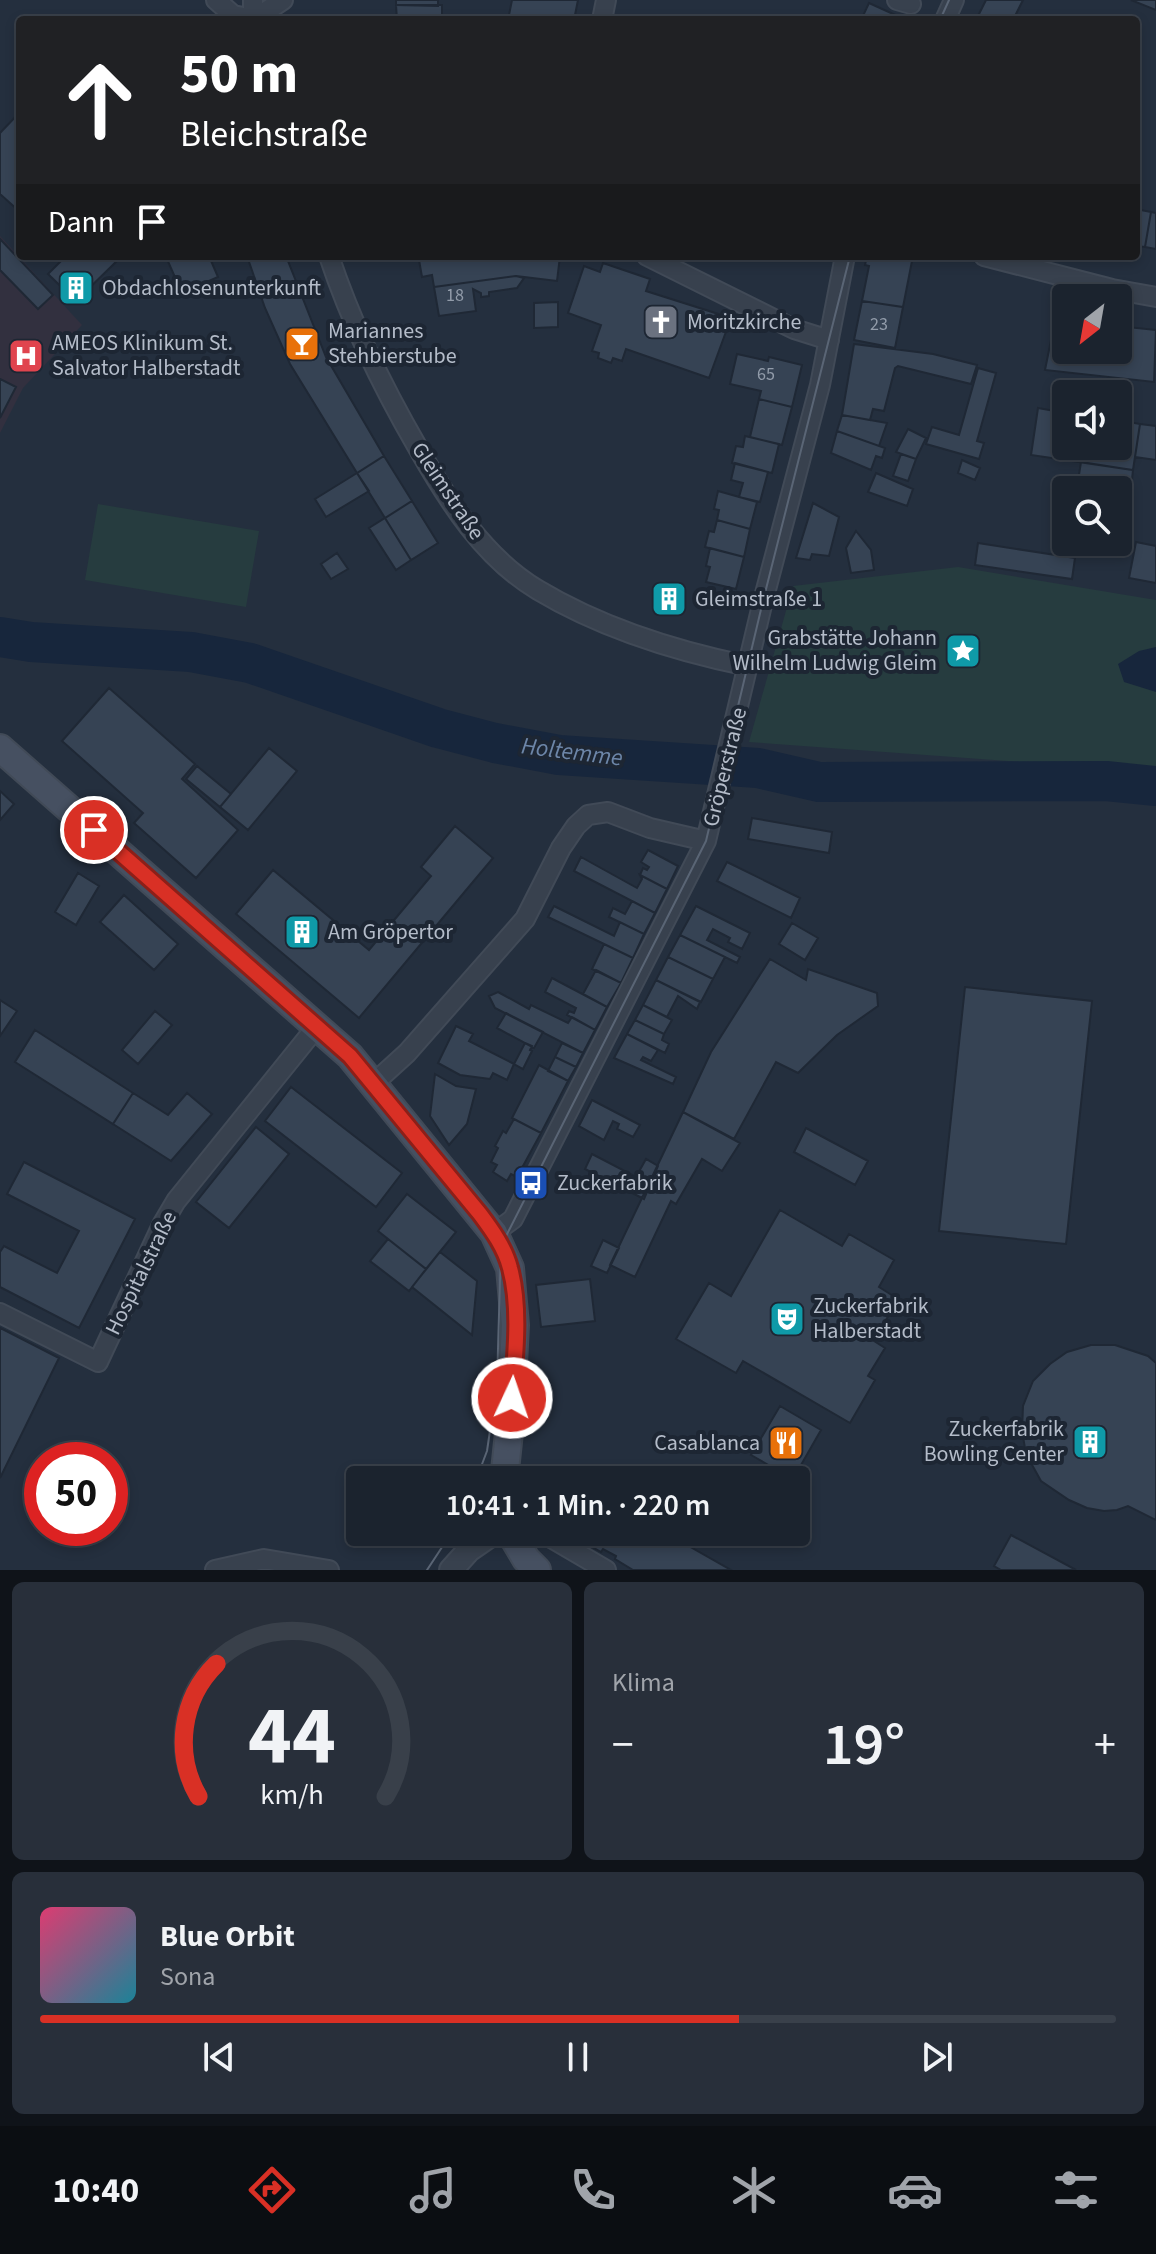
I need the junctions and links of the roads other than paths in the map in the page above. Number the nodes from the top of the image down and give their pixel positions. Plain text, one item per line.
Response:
1 (216, 0) edge
2 (283, 0) edge
3 (237, 16) edge
4 (259, 16) edge
5 (330, 260) edge
6 (655, 260) edge
7 (844, 260) edge
8 (1000, 260) edge
9 (1156, 297) edge
10 (829, 340) junction
11 (748, 666) junction
12 (0, 748) edge
13 (706, 841) junction
14 (318, 1025) junction
15 (374, 1083) junction
16 (497, 1239) junction
17 (0, 1313) edge
18 (505, 1466) edge
19 (475, 1546) edge
20 (518, 1546) edge
21 (565, 1546) edge
22 (215, 1570) edge
23 (329, 1570) edge
24 (451, 1570) edge
25 (537, 1570) edge
26 (606, 1570) edge

1 - 3 street
2 - 4 street
5 - 11 street, Gleimstraße
6 - 10 street
7 - 10 street, Gröperstraße
8 - 9 street
10 - 11 street, Gröperstraße
11 - 13 street, Gröperstraße
12 - 14 main road
13 - 15 street
13 - 16 street, Gröperstraße
14 - 15 main road
14 - 17 street, Hospitalstraße
15 - 16 main road
16 - 18 main road
19 - 24 street
20 - 25 main road
21 - 26 street
22 - 23 street

